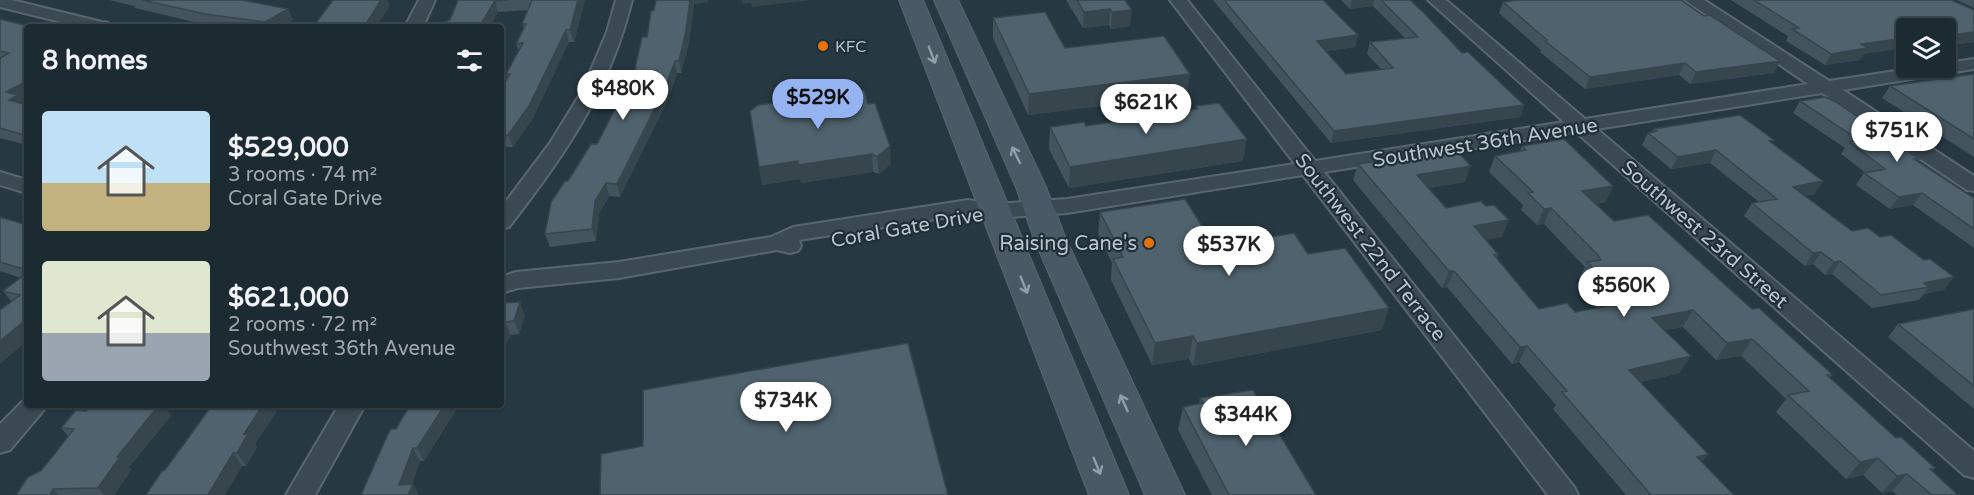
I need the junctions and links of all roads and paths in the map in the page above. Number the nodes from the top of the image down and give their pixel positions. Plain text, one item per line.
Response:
1 (427, 0) edge
2 (624, 0) edge
3 (911, 0) edge
4 (946, 0) edge
5 (1178, 0) edge
6 (1436, 0) edge
7 (1693, 0) edge
8 (0, 2) edge
9 (90, 24) edge
10 (415, 24) edge
11 (1974, 64) edge
12 (1826, 88) junction
13 (1582, 127) junction
14 (1310, 169) junction
15 (0, 178) edge
16 (1974, 185) edge
17 (24, 186) edge
18 (1040, 209) junction
19 (995, 211) junction
20 (504, 218) edge
21 (506, 280) edge
22 (32, 408) edge
23 (350, 408) edge
24 (4, 433) edge
25 (1974, 467) edge
26 (300, 495) edge
27 (1108, 495) edge
28 (1165, 495) edge
29 (1564, 495) edge

1 - 10 street
2 - 20 street
3 -> 19 main road
18 -> 4 main road
5 - 14 street, Southwest 22nd Terrace
6 - 13 street, Southwest 23rd Street
7 - 12 street
8 - 9 street
11 - 12 street, Southwest 36th Avenue
12 - 13 street, Southwest 36th Avenue
12 - 16 street
13 - 14 street, Southwest 36th Avenue
13 - 25 street, Southwest 23rd Street
14 - 18 street, Southwest 36th Avenue
14 - 29 street, Southwest 22nd Terrace
15 - 17 street
18 - 19 street, Southwest 36th Avenue
28 -> 18 main road
19 - 21 street, Coral Gate Drive
19 -> 27 main road
22 - 24 street
23 - 26 street

